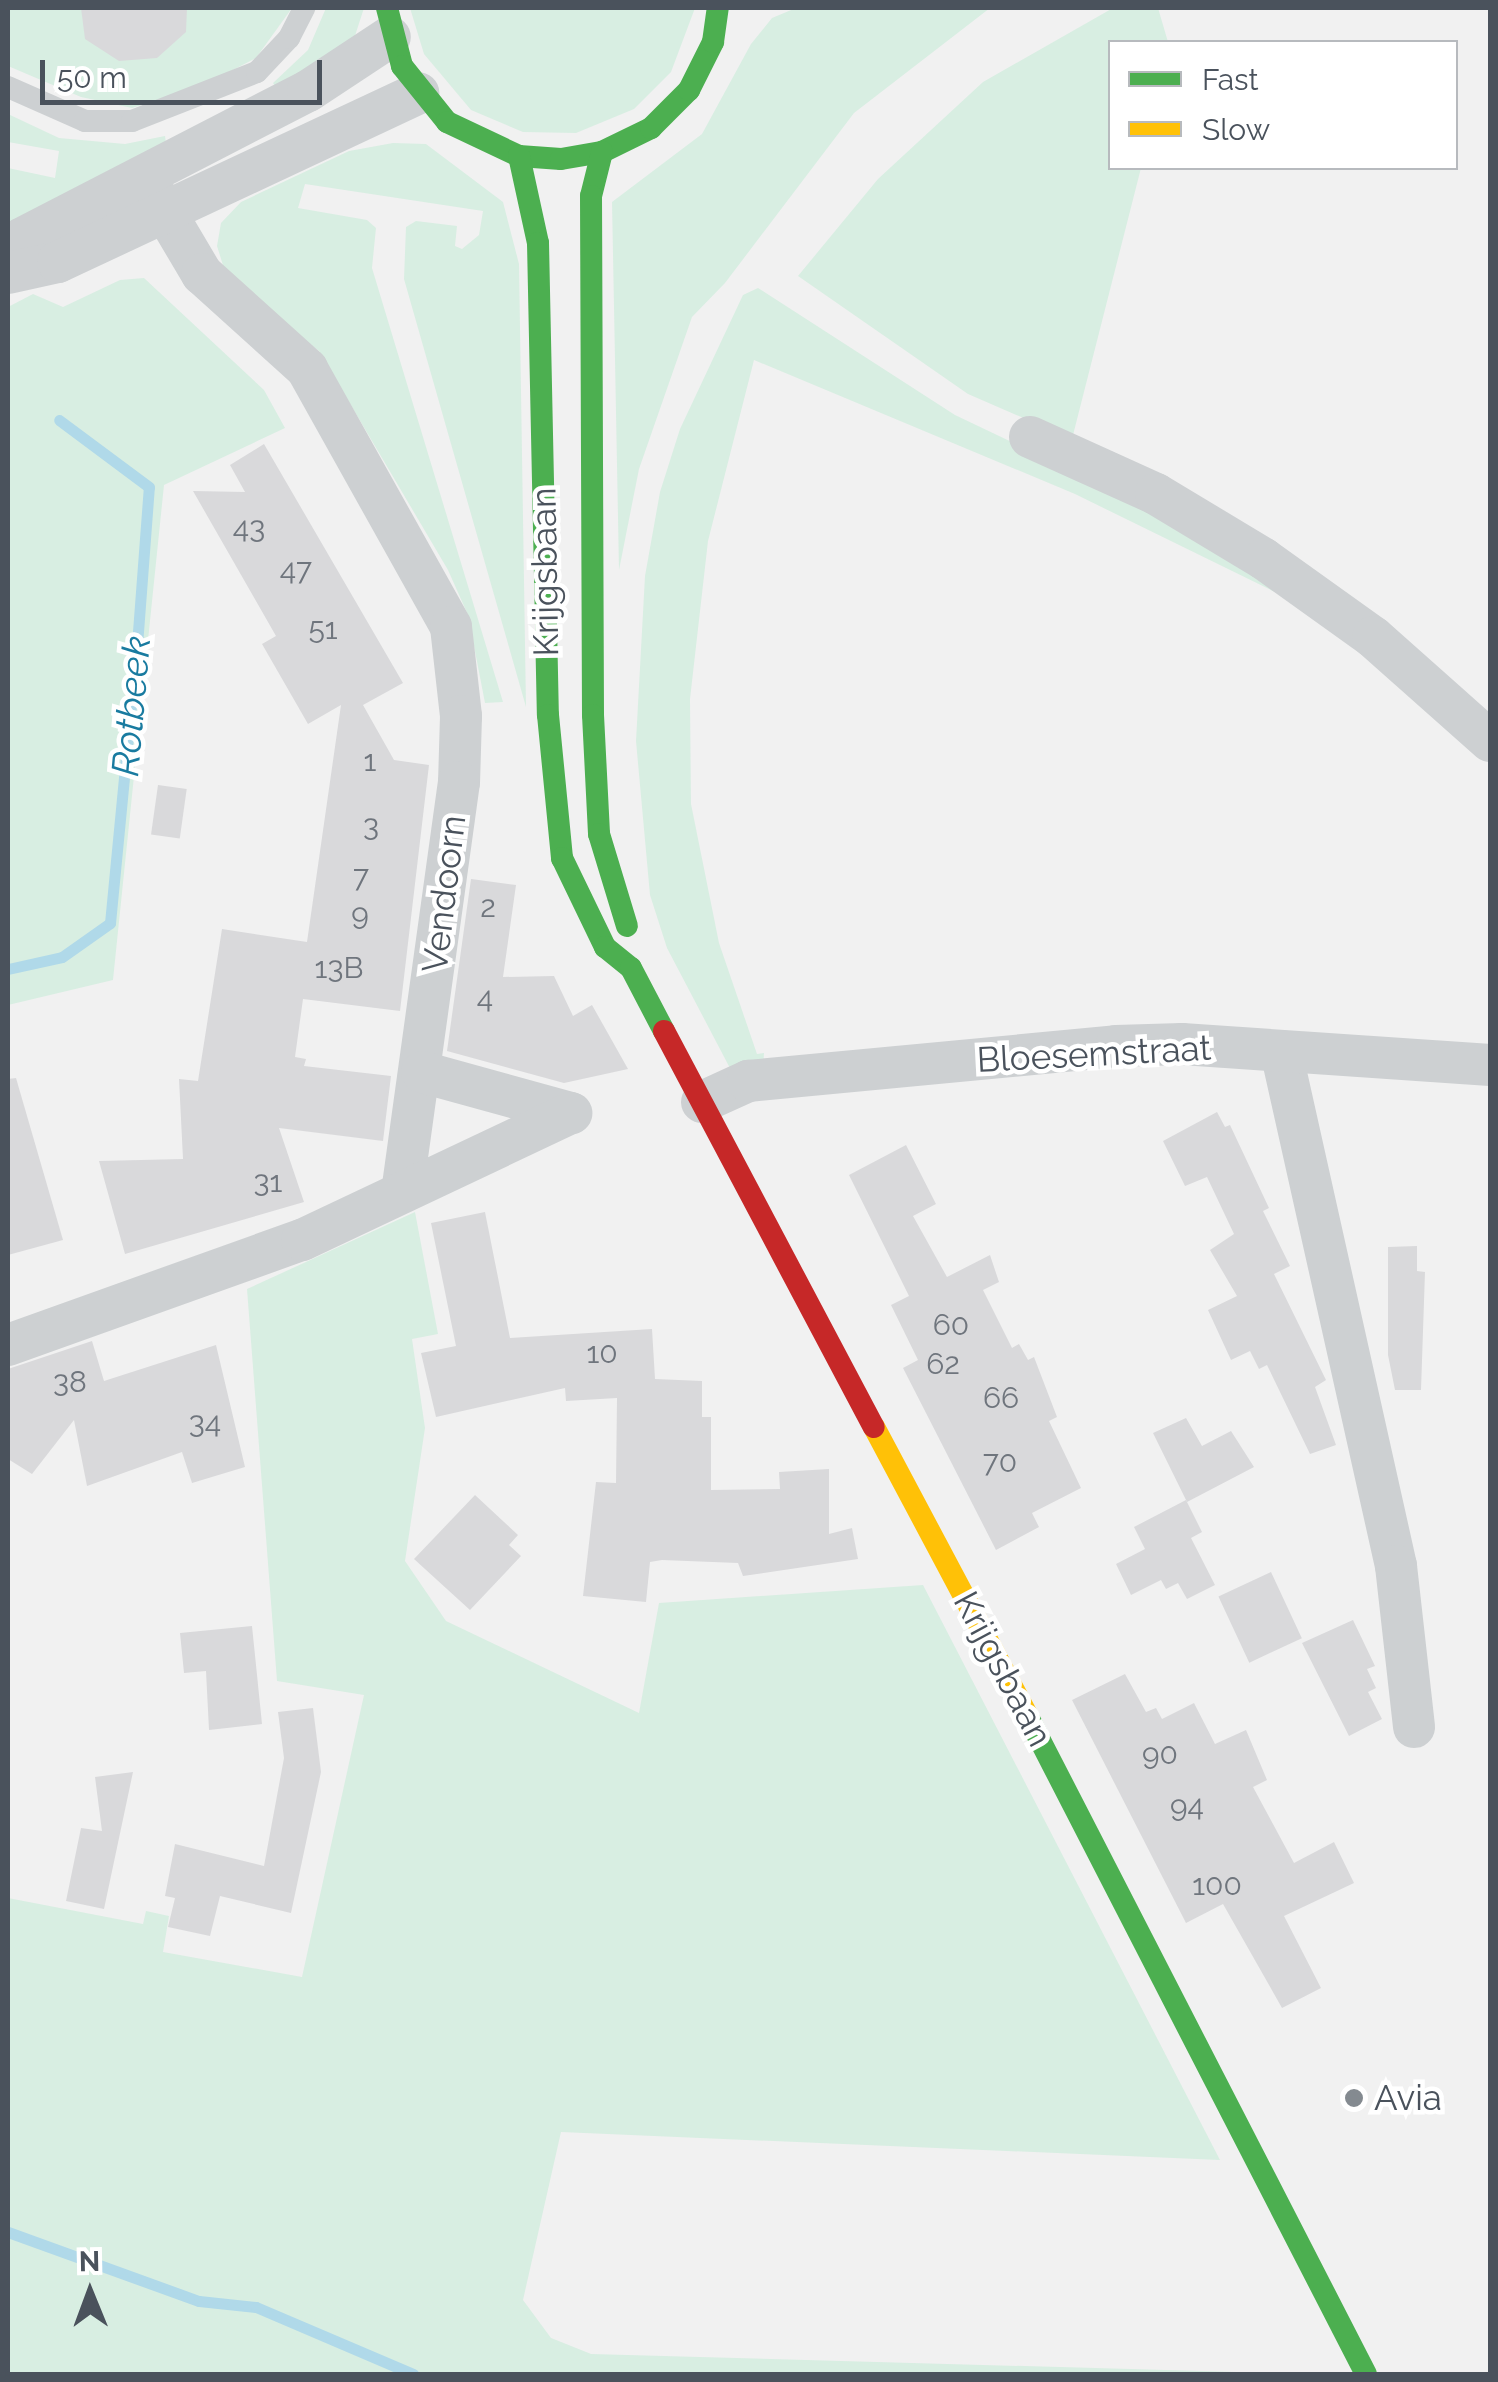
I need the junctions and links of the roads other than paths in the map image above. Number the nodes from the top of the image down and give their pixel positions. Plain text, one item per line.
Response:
1 (304, 8) edge
2 (718, 8) edge
3 (388, 22) edge
4 (8, 86) edge
5 (418, 93) junction
6 (602, 152) junction
7 (519, 156) junction
8 (153, 194) junction
9 (8, 253) edge
10 (8, 273) edge
11 (1030, 437) dead end
12 (1490, 741) edge
13 (631, 968) junction
14 (1282, 1051) junction
15 (1490, 1065) edge
16 (422, 1072) junction
17 (702, 1102) junction
18 (402, 1191) junction
19 (8, 1345) edge
20 (1414, 1727) dead end
21 (1366, 2374) edge

1 - 4 lane
2 - 6 main road
3 - 5 main road
3 - 8 street
5 - 7 main road
5 - 8 street
6 - 7 main road
6 - 13 main road, Krijgsbaan
7 - 13 main road, Krijgsbaan
8 - 9 street
8 - 10 street
8 - 16 street, Vendoorn
11 - 12 street
13 - 17 main road, Krijgsbaan
14 - 15 street, Bloesemstraat
14 - 17 street, Bloesemstraat
14 - 20 street
16 - 18 street, Vendoorn
16 - 18 street
17 - 21 main road, Krijgsbaan
18 - 19 street

